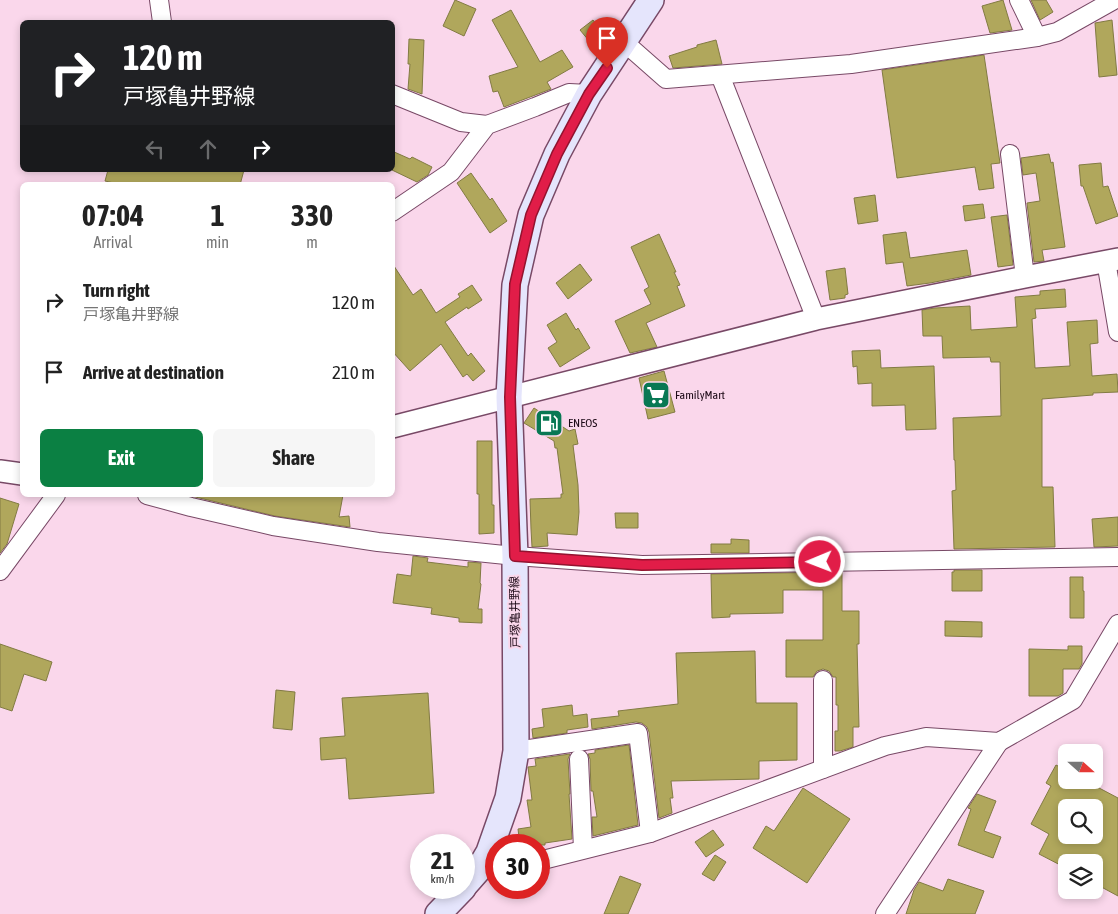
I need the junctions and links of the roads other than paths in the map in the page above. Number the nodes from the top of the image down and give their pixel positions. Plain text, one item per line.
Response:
1 (159, 0) edge
2 (651, 0) edge
3 (1019, 0) edge
4 (1114, 0) edge
5 (162, 20) edge
6 (1037, 38) junction
7 (624, 42) junction
8 (720, 75) junction
9 (589, 94) junction
10 (395, 95) edge
11 (488, 125) junction
12 (1010, 154) dead end
13 (395, 210) edge
14 (1112, 260) edge
15 (1025, 276) junction
16 (816, 320) junction
17 (1118, 332) edge
18 (510, 397) junction
19 (395, 426) edge
20 (0, 472) edge
21 (20, 474) edge
22 (55, 497) edge
23 (154, 497) edge
24 (515, 556) junction
25 (1118, 557) edge
26 (0, 571) edge
27 (1118, 624) edge
28 (823, 680) dead end
29 (999, 742) junction
30 (516, 751) junction
31 (579, 759) dead end
32 (823, 769) junction
33 (650, 833) junction
34 (498, 834) edge
35 (583, 849) junction
36 (550, 858) edge
37 (485, 862) edge
38 (475, 874) edge
39 (452, 899) edge
40 (438, 914) edge
41 (885, 914) edge

1 - 5 street
2 - 7 main road, 戸塚亀井野線
3 - 6 street
4 - 6 street
6 - 8 street
7 - 8 street
7 - 9 main road, 戸塚亀井野線
8 - 16 street
9 - 11 street
9 - 18 main road, 戸塚亀井野線
10 - 11 street
11 - 13 street
12 - 15 street
14 - 15 street
14 - 17 street
15 - 16 street
16 - 18 street
18 - 19 street
18 - 24 main road, 戸塚亀井野線
20 - 21 street
22 - 26 street
23 - 24 street
24 - 25 street
24 - 30 main road, 戸塚亀井野線
27 - 29 street
28 - 32 street
29 - 32 street
29 - 41 street
30 - 33 street
30 - 34 main road, 戸塚亀井野線
31 - 35 street
32 - 33 street
33 - 35 street
35 - 36 street
37 - 38 main road, 戸塚亀井野線
39 - 40 main road, 戸塚亀井野線

